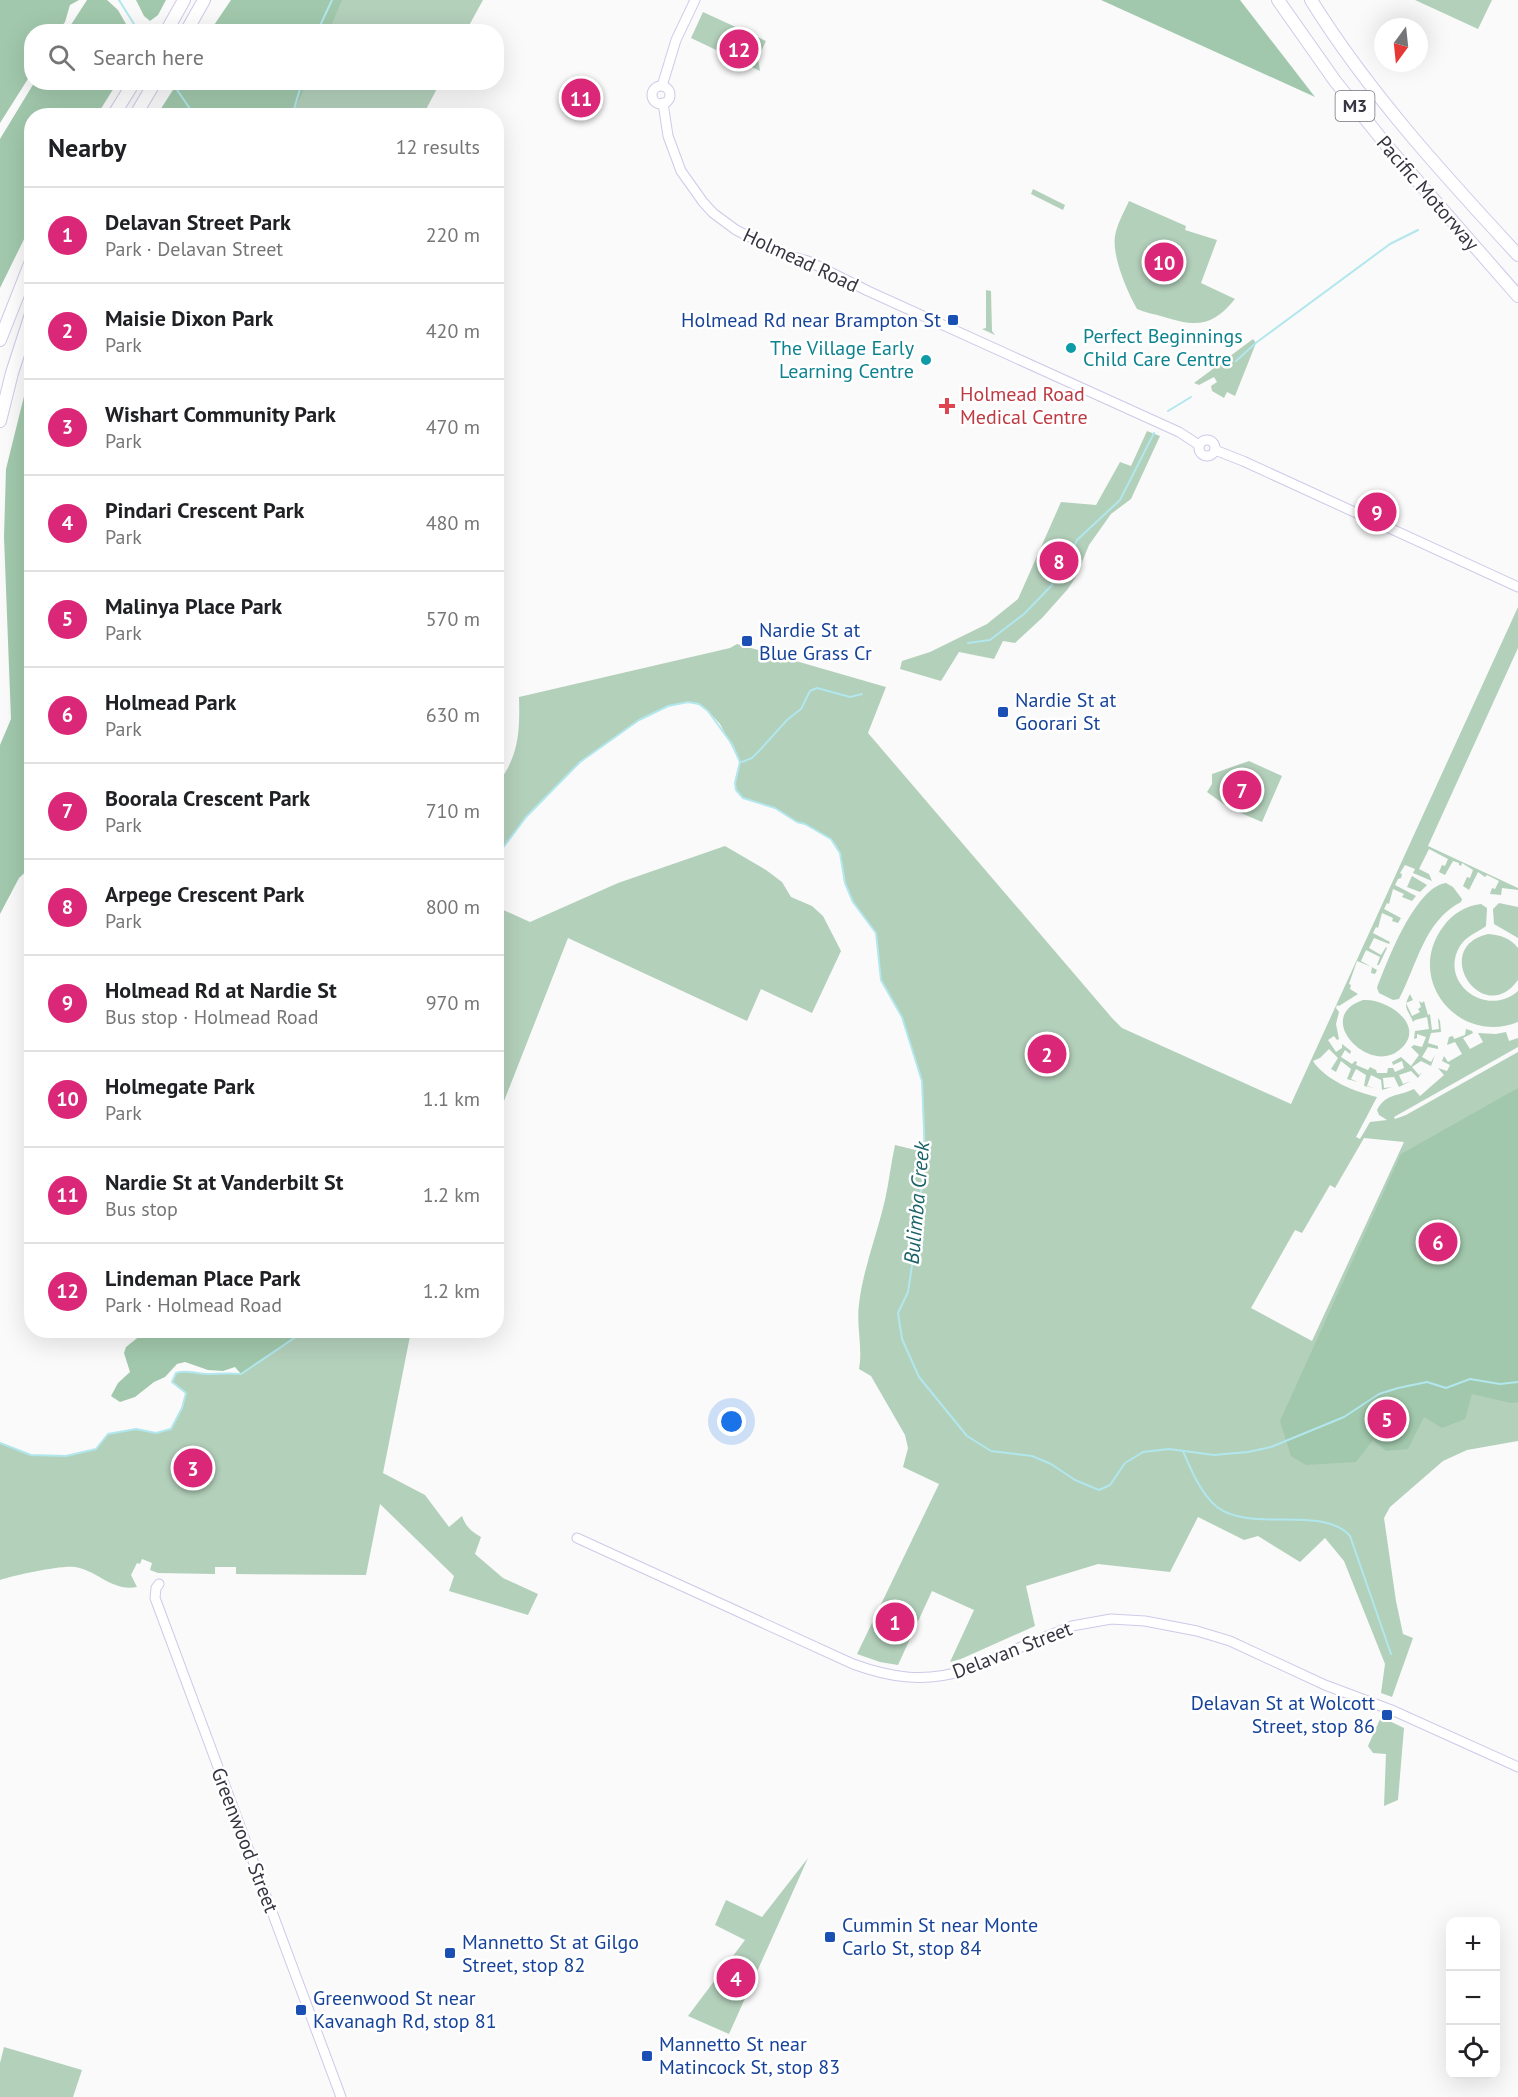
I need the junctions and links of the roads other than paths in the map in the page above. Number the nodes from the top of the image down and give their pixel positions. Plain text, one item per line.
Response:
1 (184, 0) edge
2 (204, 0) edge
3 (695, 0) edge
4 (1278, 0) edge
5 (1311, 0) edge
6 (170, 24) edge
7 (190, 24) edge
8 (129, 90) edge
9 (150, 90) edge
10 (118, 108) edge
11 (140, 108) edge
12 (1518, 255) edge
13 (24, 279) edge
14 (1518, 296) edge
15 (24, 336) edge
16 (0, 340) edge
17 (0, 421) edge
18 (1518, 587) edge
19 (578, 1538) dead end
20 (159, 1584) dead end
21 (1518, 1767) edge
22 (341, 2097) edge

1 - 6 highway
2 - 7 highway
3 - 18 street, Holmead Road
4 - 14 highway, Pacific Motorway / M3
5 - 12 highway, Pacific Motorway / M3
8 - 10 highway
9 - 11 highway
13 - 16 highway
15 - 17 highway
19 - 21 street, Delavan Street
20 - 22 street, Greenwood Street

